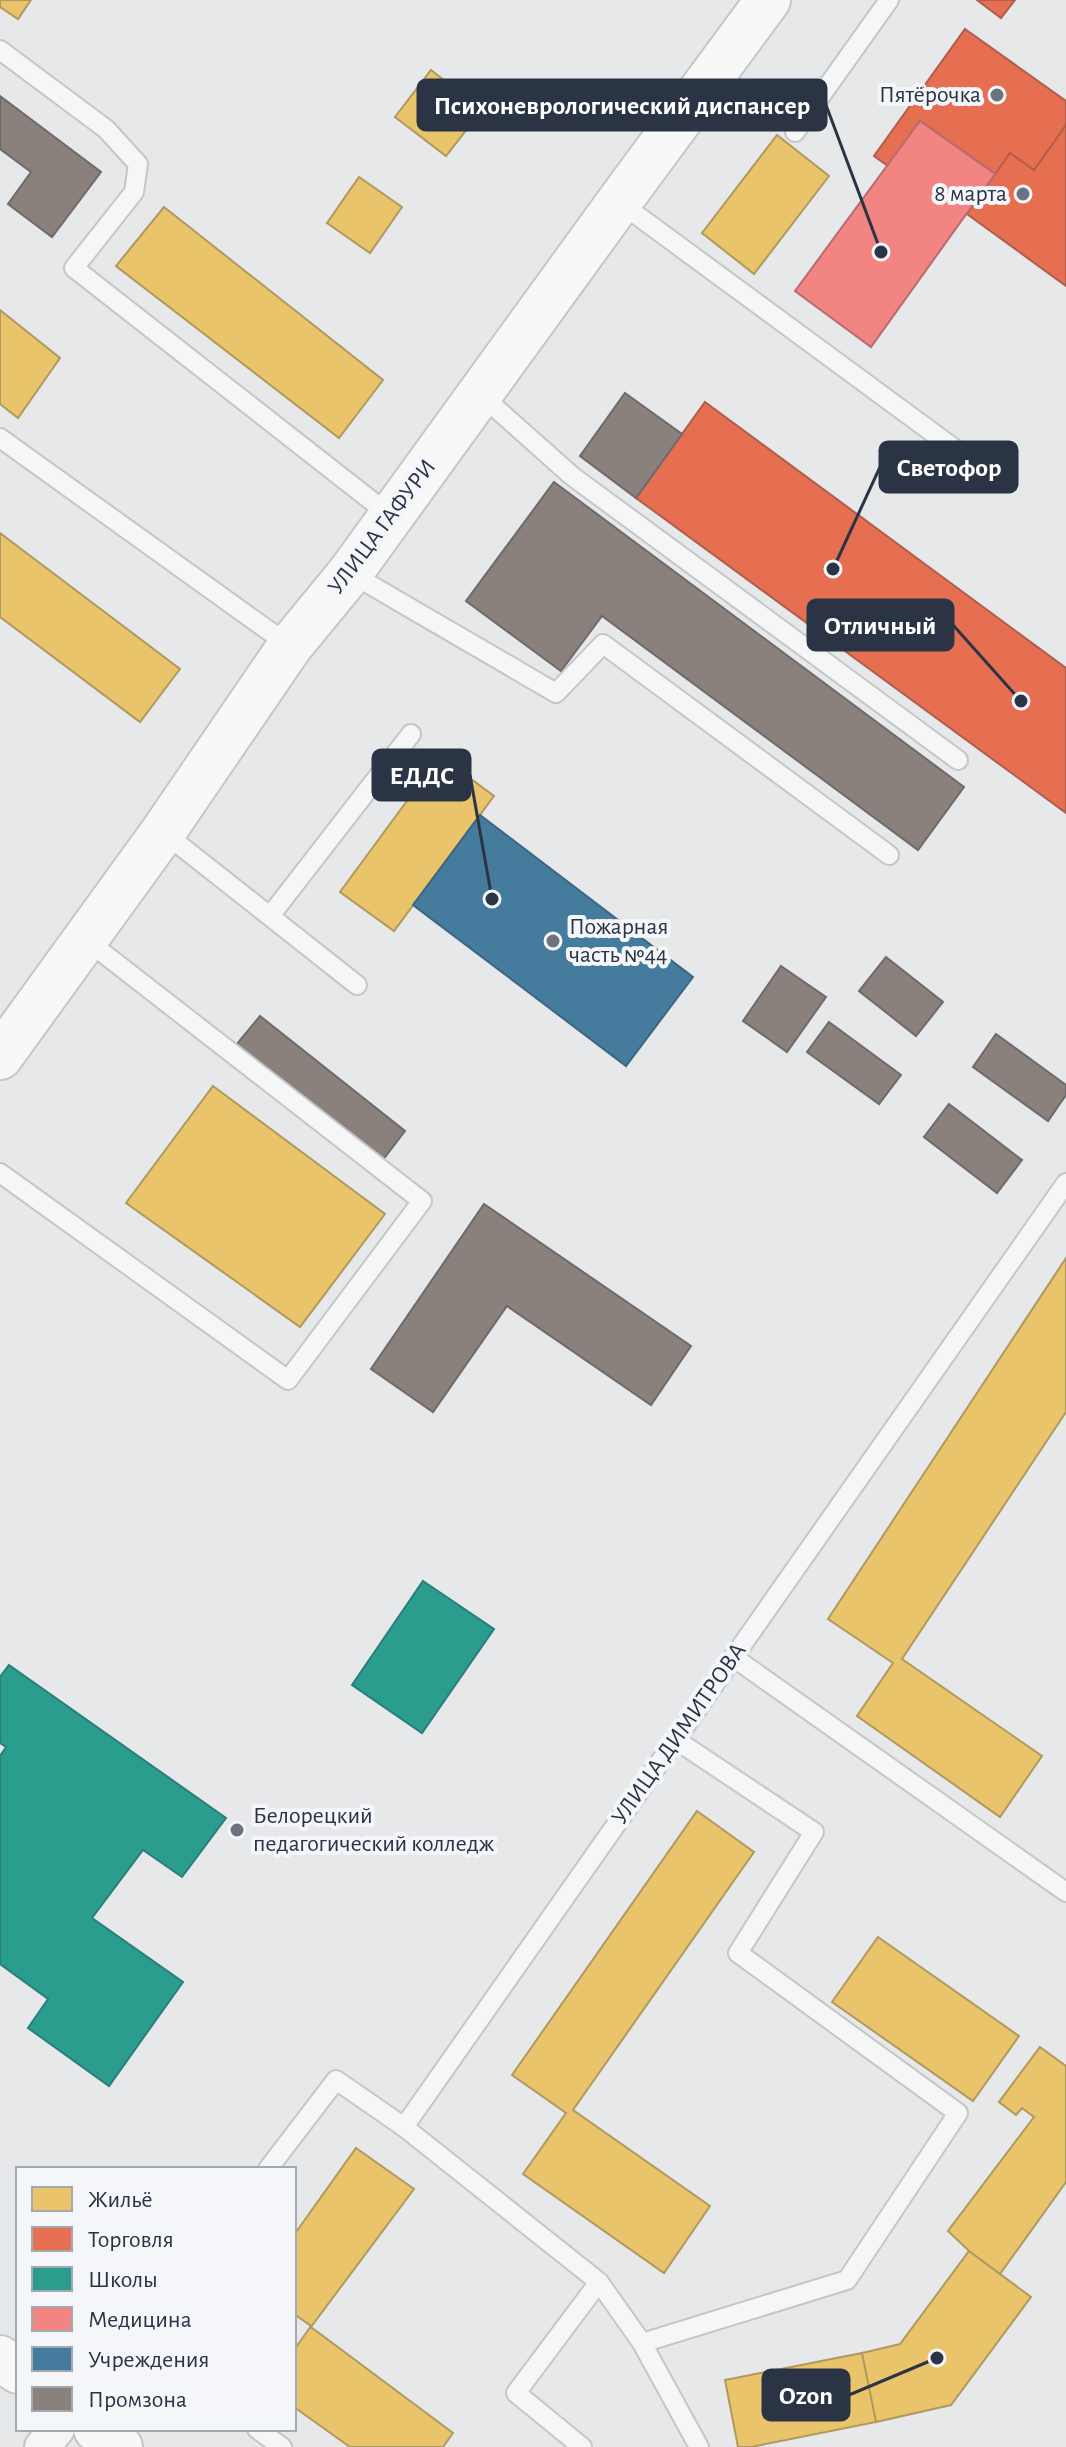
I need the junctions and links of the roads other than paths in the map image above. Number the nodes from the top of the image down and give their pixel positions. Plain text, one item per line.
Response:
1 (768, 0) edge
2 (889, 0) edge
3 (0, 50) edge
4 (795, 132) dead end
5 (619, 202) junction
6 (480, 394) junction
7 (0, 438) edge
8 (963, 455) dead end
9 (391, 516) junction
10 (350, 573) junction
11 (290, 646) junction
12 (411, 734) dead end
13 (958, 760) dead end
14 (163, 832) junction
15 (889, 855) dead end
16 (270, 916) junction
17 (85, 939) junction
18 (357, 985) dead end
19 (0, 1057) edge
20 (0, 1173) edge
21 (1066, 1183) edge
22 (733, 1657) junction
23 (676, 1740) junction
24 (1066, 1892) edge
25 (404, 2127) junction
26 (270, 2167) edge
27 (599, 2282) junction
28 (642, 2343) junction
29 (55, 2431) edge
30 (99, 2431) edge
31 (260, 2431) edge
32 (42, 2447) edge
33 (120, 2447) edge
34 (282, 2447) edge
35 (582, 2447) edge
36 (699, 2447) edge

1 - 5 street, УЛИЦА ГАФУРИ
2 - 4 lane
3 - 9 lane
5 - 6 street, УЛИЦА ГАФУРИ
5 - 8 lane
6 - 9 street, УЛИЦА ГАФУРИ
6 - 13 lane
7 - 11 lane
9 - 10 street, УЛИЦА ГАФУРИ
10 - 11 street, УЛИЦА ГАФУРИ
10 - 15 lane
11 - 14 street, УЛИЦА ГАФУРИ
12 - 16 lane
14 - 16 lane
14 - 17 street, УЛИЦА ГАФУРИ
16 - 18 lane
17 - 19 street, УЛИЦА ГАФУРИ
17 - 20 lane
21 - 22 lane, УЛИЦА ДИМИТРОВА
22 - 23 lane, УЛИЦА ДИМИТРОВА
22 - 24 lane
23 - 25 lane, УЛИЦА ДИМИТРОВА
23 - 28 lane
25 - 26 lane
25 - 27 lane
27 - 28 lane
27 - 35 lane
28 - 36 lane
29 - 32 street
30 - 33 street
31 - 34 lane

